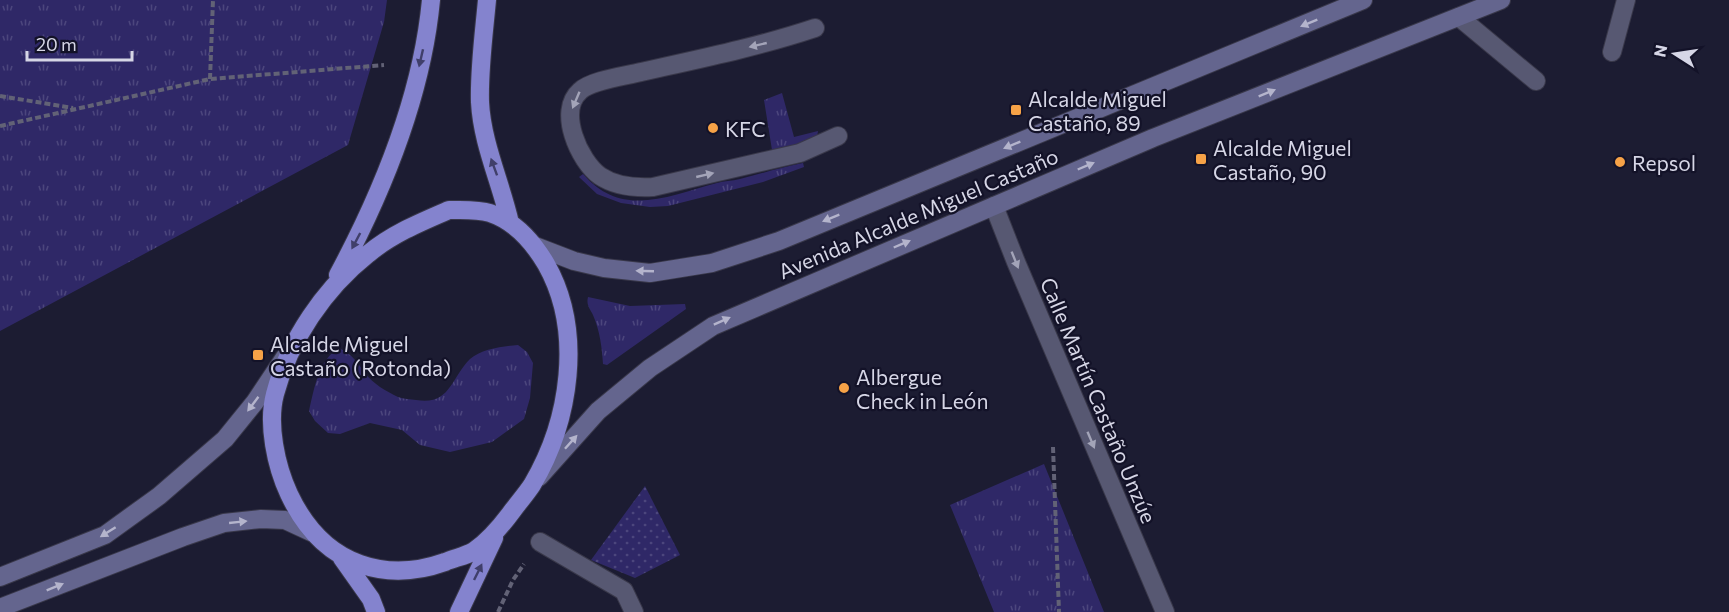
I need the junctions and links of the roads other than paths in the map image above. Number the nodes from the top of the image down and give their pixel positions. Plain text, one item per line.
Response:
1 (431, 0) edge
2 (487, 0) edge
3 (1363, 0) edge
4 (1501, 0) edge
5 (1626, 0) edge
6 (1459, 17) junction
7 (815, 28) dead end
8 (1612, 52) dead end
9 (1536, 81) dead end
10 (838, 136) dead end
11 (994, 206) junction
12 (510, 223) junction
13 (535, 246) junction
14 (330, 290) junction
15 (297, 338) junction
16 (532, 485) junction
17 (497, 531) junction
18 (311, 532) junction
19 (540, 542) road end
20 (342, 558) junction
21 (0, 577) edge
22 (10, 608) edge
23 (372, 608) edge
24 (459, 612) edge
25 (634, 612) edge
26 (1165, 612) edge

1 -> 14 highway
12 -> 2 highway
3 -> 13 main road, Avenida Alcalde Miguel Castaño
4 - 6 main road, Avenida Alcalde Miguel Castaño
5 - 8 street
6 - 9 street
11 -> 6 main road, Avenida Alcalde Miguel Castaño
7 -> 10 street
16 -> 11 main road, Avenida Alcalde Miguel Castaño
11 -> 26 street, Calle Martín Castaño Unzúe
12 - 13 highway
12 - 14 highway
13 - 16 highway
14 - 15 highway
15 - 18 highway
15 -> 21 main road
16 - 17 highway
17 - 20 highway
24 -> 17 highway
18 - 20 highway
22 -> 18 main road
19 - 25 street
20 - 23 highway

